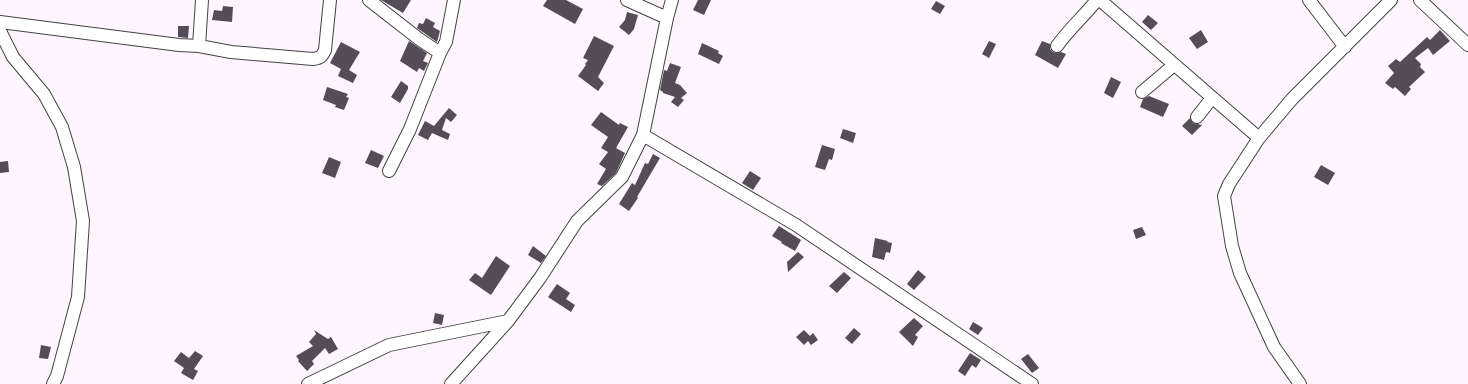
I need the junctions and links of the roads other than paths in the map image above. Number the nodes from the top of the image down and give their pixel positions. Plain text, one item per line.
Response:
1 (202, 0) edge
2 (330, 0) edge
3 (369, 0) edge
4 (454, 0) edge
5 (627, 0) edge
6 (672, 0) edge
7 (1098, 0) edge
8 (1309, 0) edge
9 (1391, 0) edge
10 (1420, 0) edge
11 (667, 18) junction
12 (0, 22) edge
13 (0, 31) edge
14 (1468, 45) edge
15 (199, 46) junction
16 (1057, 46) dead end
17 (1345, 47) junction
18 (440, 53) junction
19 (1174, 65) junction
20 (1142, 92) dead end
21 (1212, 98) junction
22 (1197, 117) dead end
23 (643, 134) junction
24 (1259, 138) junction
25 (390, 171) dead end
26 (508, 321) junction
27 (1030, 383) edge
28 (53, 384) edge
29 (308, 384) edge
30 (451, 384) edge
31 (1300, 384) edge

1 - 15 street
2 - 15 street
3 - 18 street
4 - 18 street
5 - 11 street
6 - 11 street
7 - 16 street
7 - 19 street
8 - 17 street
9 - 17 street
10 - 14 street
11 - 23 street
12 - 15 street
13 - 28 street
17 - 24 street
18 - 25 street
19 - 20 street
19 - 21 street
21 - 22 street
21 - 24 street
23 - 26 street
23 - 27 street
24 - 31 street
26 - 29 street
26 - 30 street

